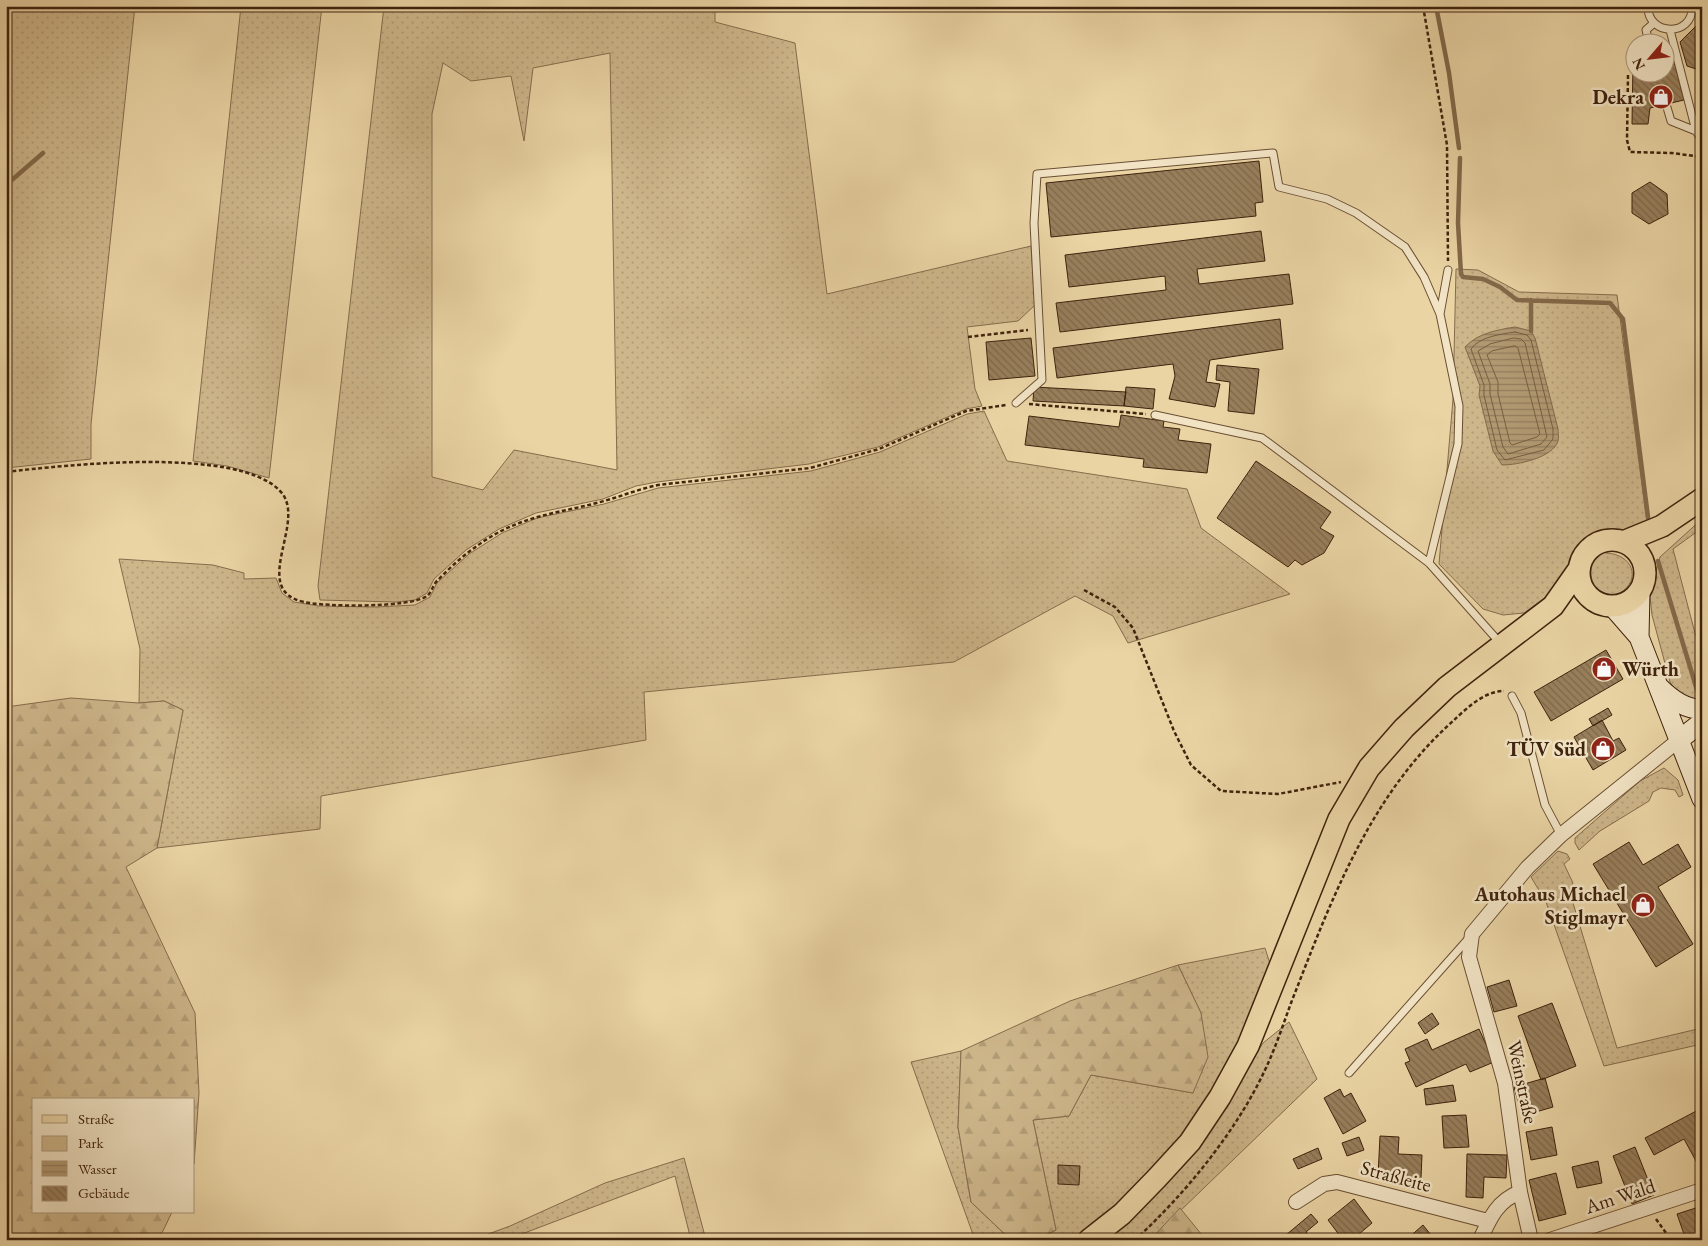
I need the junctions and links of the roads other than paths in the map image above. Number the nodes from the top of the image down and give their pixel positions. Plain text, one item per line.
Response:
1 (1648, 6) edge
2 (1692, 6) edge
3 (1654, 23) junction
4 (1670, 30) junction
5 (1646, 32) edge
6 (1666, 104) dead end
7 (1696, 131) junction
8 (1702, 140) edge
9 (1448, 270) road end
10 (1440, 314) junction
11 (1016, 403) road end
12 (1155, 415) road end
13 (1702, 499) edge
14 (1662, 526) junction
15 (1624, 542) junction
16 (1429, 563) junction
17 (1644, 563) junction
18 (1579, 569) junction
19 (1640, 591) junction
20 (1591, 600) junction
21 (1553, 606) junction
22 (1612, 606) junction
23 (1639, 637) junction
24 (1501, 644) junction
25 (1658, 686) junction
26 (1512, 696) road end
27 (1702, 709) edge
28 (1702, 722) edge
29 (1679, 740) junction
30 (1702, 799) edge
31 (1561, 835) junction
32 (1472, 934) junction
33 (1350, 1073) dead end
34 (1702, 1190) edge
35 (1520, 1192) junction
36 (1296, 1202) dead end
37 (1488, 1221) junction
38 (1089, 1240) edge
39 (1480, 1240) edge
40 (1531, 1240) edge
41 (1550, 1240) edge

1 - 3 lane
2 - 4 lane
3 - 4 lane
3 - 5 lane
4 - 7 lane
6 - 7 lane
7 - 8 lane
9 - 10 lane
10 - 11 lane
10 - 16 lane
12 - 16 lane
13 - 14 main road
14 - 15 main road
14 - 17 main road
15 - 17 main road
15 - 18 main road
16 - 24 lane
17 - 19 main road
18 - 20 main road
18 - 21 main road
19 - 22 main road
19 - 23 main road
20 - 21 main road
20 - 22 main road
21 - 24 main road
22 - 23 main road
23 - 25 main road
24 - 38 main road
25 - 27 main road
25 - 29 main road
26 - 31 lane
28 - 29 main road
29 - 30 main road
29 - 31 street
31 - 32 street
32 - 33 lane
32 - 35 street, Weinstraße
34 - 41 street, Am Wald
35 - 37 street
35 - 40 street, Weinstraße
36 - 37 street, Straßleite
37 - 39 street

